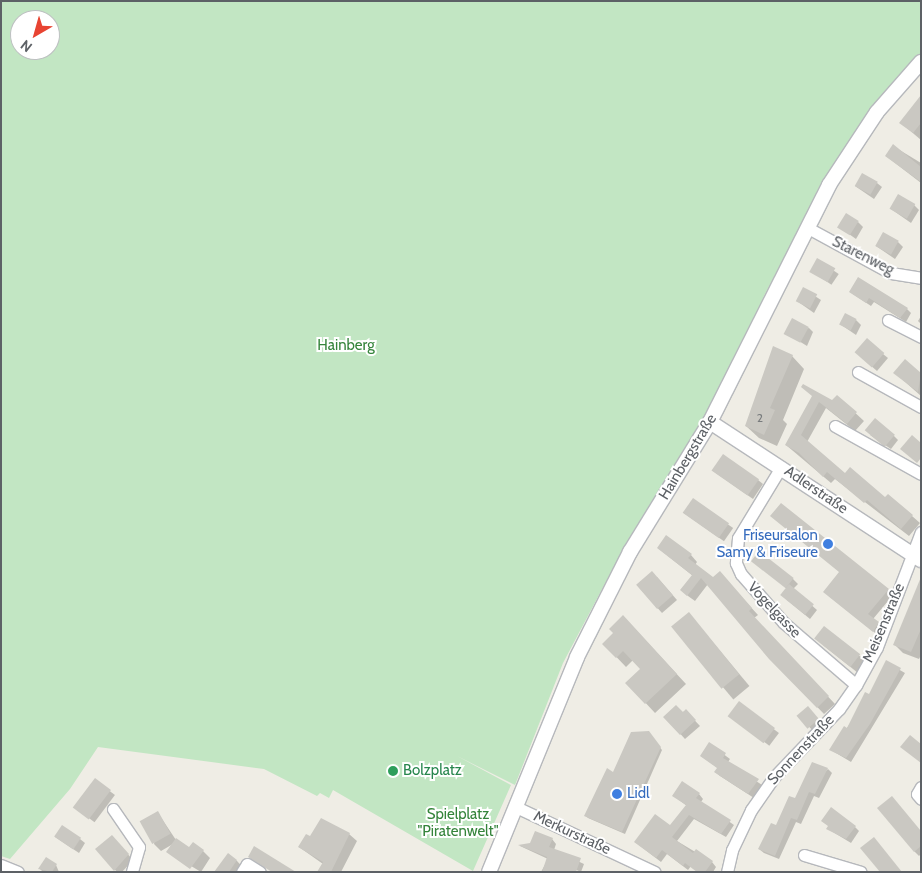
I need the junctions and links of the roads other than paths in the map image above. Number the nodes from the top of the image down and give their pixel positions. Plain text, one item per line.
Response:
1 (921, 62) edge
2 (808, 228) junction
3 (921, 278) edge
4 (888, 320) dead end
5 (921, 337) edge
6 (858, 372) dead end
7 (921, 407) edge
8 (710, 422) junction
9 (835, 426) dead end
10 (781, 466) junction
11 (921, 474) edge
12 (921, 532) edge
13 (916, 557) edge
14 (856, 685) junction
15 (921, 787) edge
16 (921, 799) edge
17 (516, 807) junction
18 (113, 809) dead end
19 (804, 855) dead end
20 (132, 872) edge
21 (242, 872) edge
22 (260, 872) edge
23 (489, 872) edge
24 (655, 872) edge
25 (727, 872) edge
26 (861, 872) edge

1 - 2 street, Hainbergstraße
2 - 3 street, Starenweg
2 - 8 street, Hainbergstraße
4 - 5 street
6 - 7 street
8 - 10 street, Adlerstraße
8 - 17 street, Hainbergstraße
9 - 11 street
10 - 13 street, Adlerstraße
10 - 14 street, Vogelgasse
12 - 13 street, Meisenstraße
13 - 14 street, Meisenstraße
14 - 25 street, Sonnenstraße
15 - 16 street
17 - 23 street, Hainbergstraße
17 - 24 street, Merkurstraße
18 - 20 street
19 - 26 street
21 - 22 street

